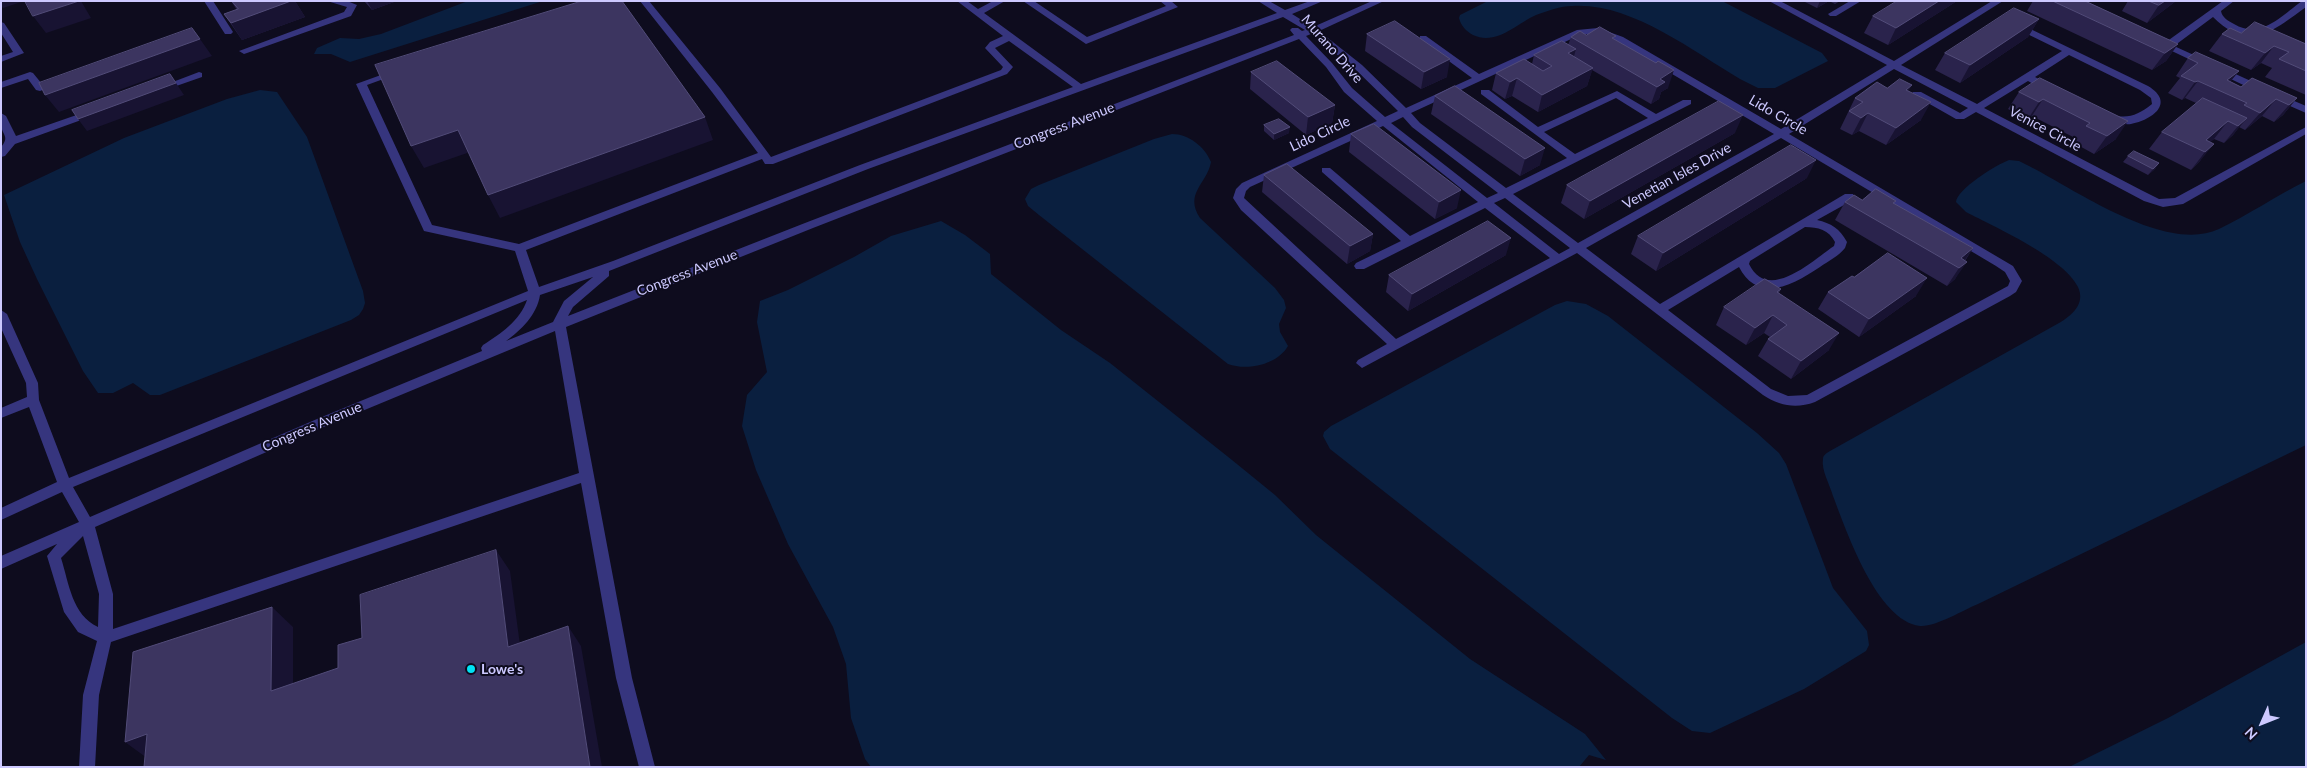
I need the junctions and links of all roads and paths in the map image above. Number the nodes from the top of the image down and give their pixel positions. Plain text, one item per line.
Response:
1 (208, 1) edge
2 (331, 1) edge
3 (644, 1) edge
4 (961, 1) edge
5 (1001, 1) edge
6 (1027, 1) edge
7 (1164, 1) edge
8 (1262, 1) edge
9 (1319, 1) edge
10 (1380, 1) edge
11 (1773, 1) edge
12 (1857, 1) edge
13 (1999, 1) edge
14 (2230, 1) edge
15 (2306, 3) edge
16 (2216, 10) junction
17 (977, 13) junction
18 (1833, 14) dead end
19 (1285, 15) junction
20 (2009, 22) edge
21 (1, 24) edge
22 (1312, 31) junction
23 (228, 32) edge
24 (1299, 36) junction
25 (1010, 37) junction
26 (1423, 38) edge
27 (2151, 38) edge
28 (2167, 46) junction
29 (244, 50) dead end
30 (2068, 51) junction
31 (1, 59) edge
32 (1894, 65) junction
33 (408, 68) edge
34 (199, 75) dead end
35 (66, 78) edge
36 (1478, 78) junction
37 (2028, 78) junction
38 (1, 85) edge
39 (1081, 89) junction
40 (152, 92) edge
41 (1486, 92) dead end
42 (1917, 94) edge
43 (2061, 94) edge
44 (1687, 102) dead end
45 (105, 108) edge
46 (1976, 108) junction
47 (2306, 110) edge
48 (1405, 112) junction
49 (1, 116) edge
50 (2104, 116) edge
51 (1656, 118) junction
52 (1384, 122) junction
53 (2306, 130) edge
54 (1537, 131) junction
55 (1781, 134) junction
56 (11, 142) junction
57 (1, 154) edge
58 (764, 154) junction
59 (1575, 159) junction
60 (1326, 170) dead end
61 (1506, 194) junction
62 (1848, 197) edge
63 (1487, 203) junction
64 (1803, 223) junction
65 (1409, 242) junction
66 (520, 248) junction
67 (1578, 248) junction
68 (1746, 258) junction
69 (1558, 259) junction
70 (617, 264) junction
71 (1360, 266) dead end
72 (534, 293) junction
73 (1659, 310) junction
74 (1, 314) edge
75 (559, 324) junction
76 (1395, 345) junction
77 (1362, 363) dead end
78 (448, 370) junction
79 (33, 400) junction
80 (1, 413) edge
81 (585, 476) junction
82 (66, 486) junction
83 (1, 514) edge
84 (87, 524) junction
85 (1, 563) edge
86 (105, 638) junction
87 (87, 767) edge
88 (647, 767) edge

1 - 23 street
2 - 29 street
3 - 58 street
4 - 17 street
5 - 17 street
6 - 7 street
8 - 19 street
9 - 19 street, Congress Avenue
10 - 22 street, Congress Avenue
11 - 32 street, Venice Circle
12 - 18 street
13 - 32 street, Venetian Isles Drive
14 - 16 street
15 - 16 street
16 - 28 street
17 - 25 street
19 - 22 street, Murano Drive
19 - 24 street, Murano Drive
19 - 39 street, Congress Avenue
20 - 30 street
21 - 31 street
22 - 24 street, Congress Avenue
22 - 48 street, Murano Drive
24 - 52 street, Murano Drive
24 - 75 street, Congress Avenue
25 - 39 street
25 - 58 street
26 - 36 street
27 - 28 street
28 - 47 street
30 - 37 street
30 - 50 street
32 - 46 street, Venice Circle
32 - 55 street, Venetian Isles Drive
33 - 66 street
34 - 40 street
35 - 38 street
36 - 48 street, Lido Circle
36 - 55 street, Lido Circle
37 - 43 street
37 - 46 street
39 - 70 street, Congress Avenue
41 - 54 street
42 - 46 street
44 - 51 street
45 - 56 street
46 - 53 street, Venice Circle
48 - 52 street, Lido Circle
48 - 61 street, Murano Drive
49 - 56 street
51 - 54 street
51 - 59 street
52 - 63 street, Murano Drive
52 - 76 street, Lido Circle
54 - 59 street
55 - 67 street, Venetian Isles Drive
55 - 73 street, Lido Circle
56 - 57 street
58 - 66 street
59 - 61 street
60 - 65 street
61 - 63 street
61 - 67 street, Murano Drive
62 - 64 street
63 - 65 street
63 - 69 street, Murano Drive
64 - 68 street
64 - 68 street
65 - 71 street
66 - 72 street
67 - 69 street, Venetian Isles Drive
67 - 73 street, Lido Circle
68 - 73 street
69 - 76 street, Venetian Isles Drive
70 - 72 street, Congress Avenue
70 - 75 street
72 - 78 street
72 - 82 street, Congress Avenue
74 - 79 street
75 - 78 street, Congress Avenue
75 - 81 street
76 - 77 street, Venetian Isles Drive
78 - 84 street, Congress Avenue
79 - 80 street
79 - 82 street
81 - 86 street
81 - 88 street
82 - 83 street, Congress Avenue
82 - 84 street
84 - 85 street, Congress Avenue
84 - 86 street
84 - 86 street
86 - 87 street

